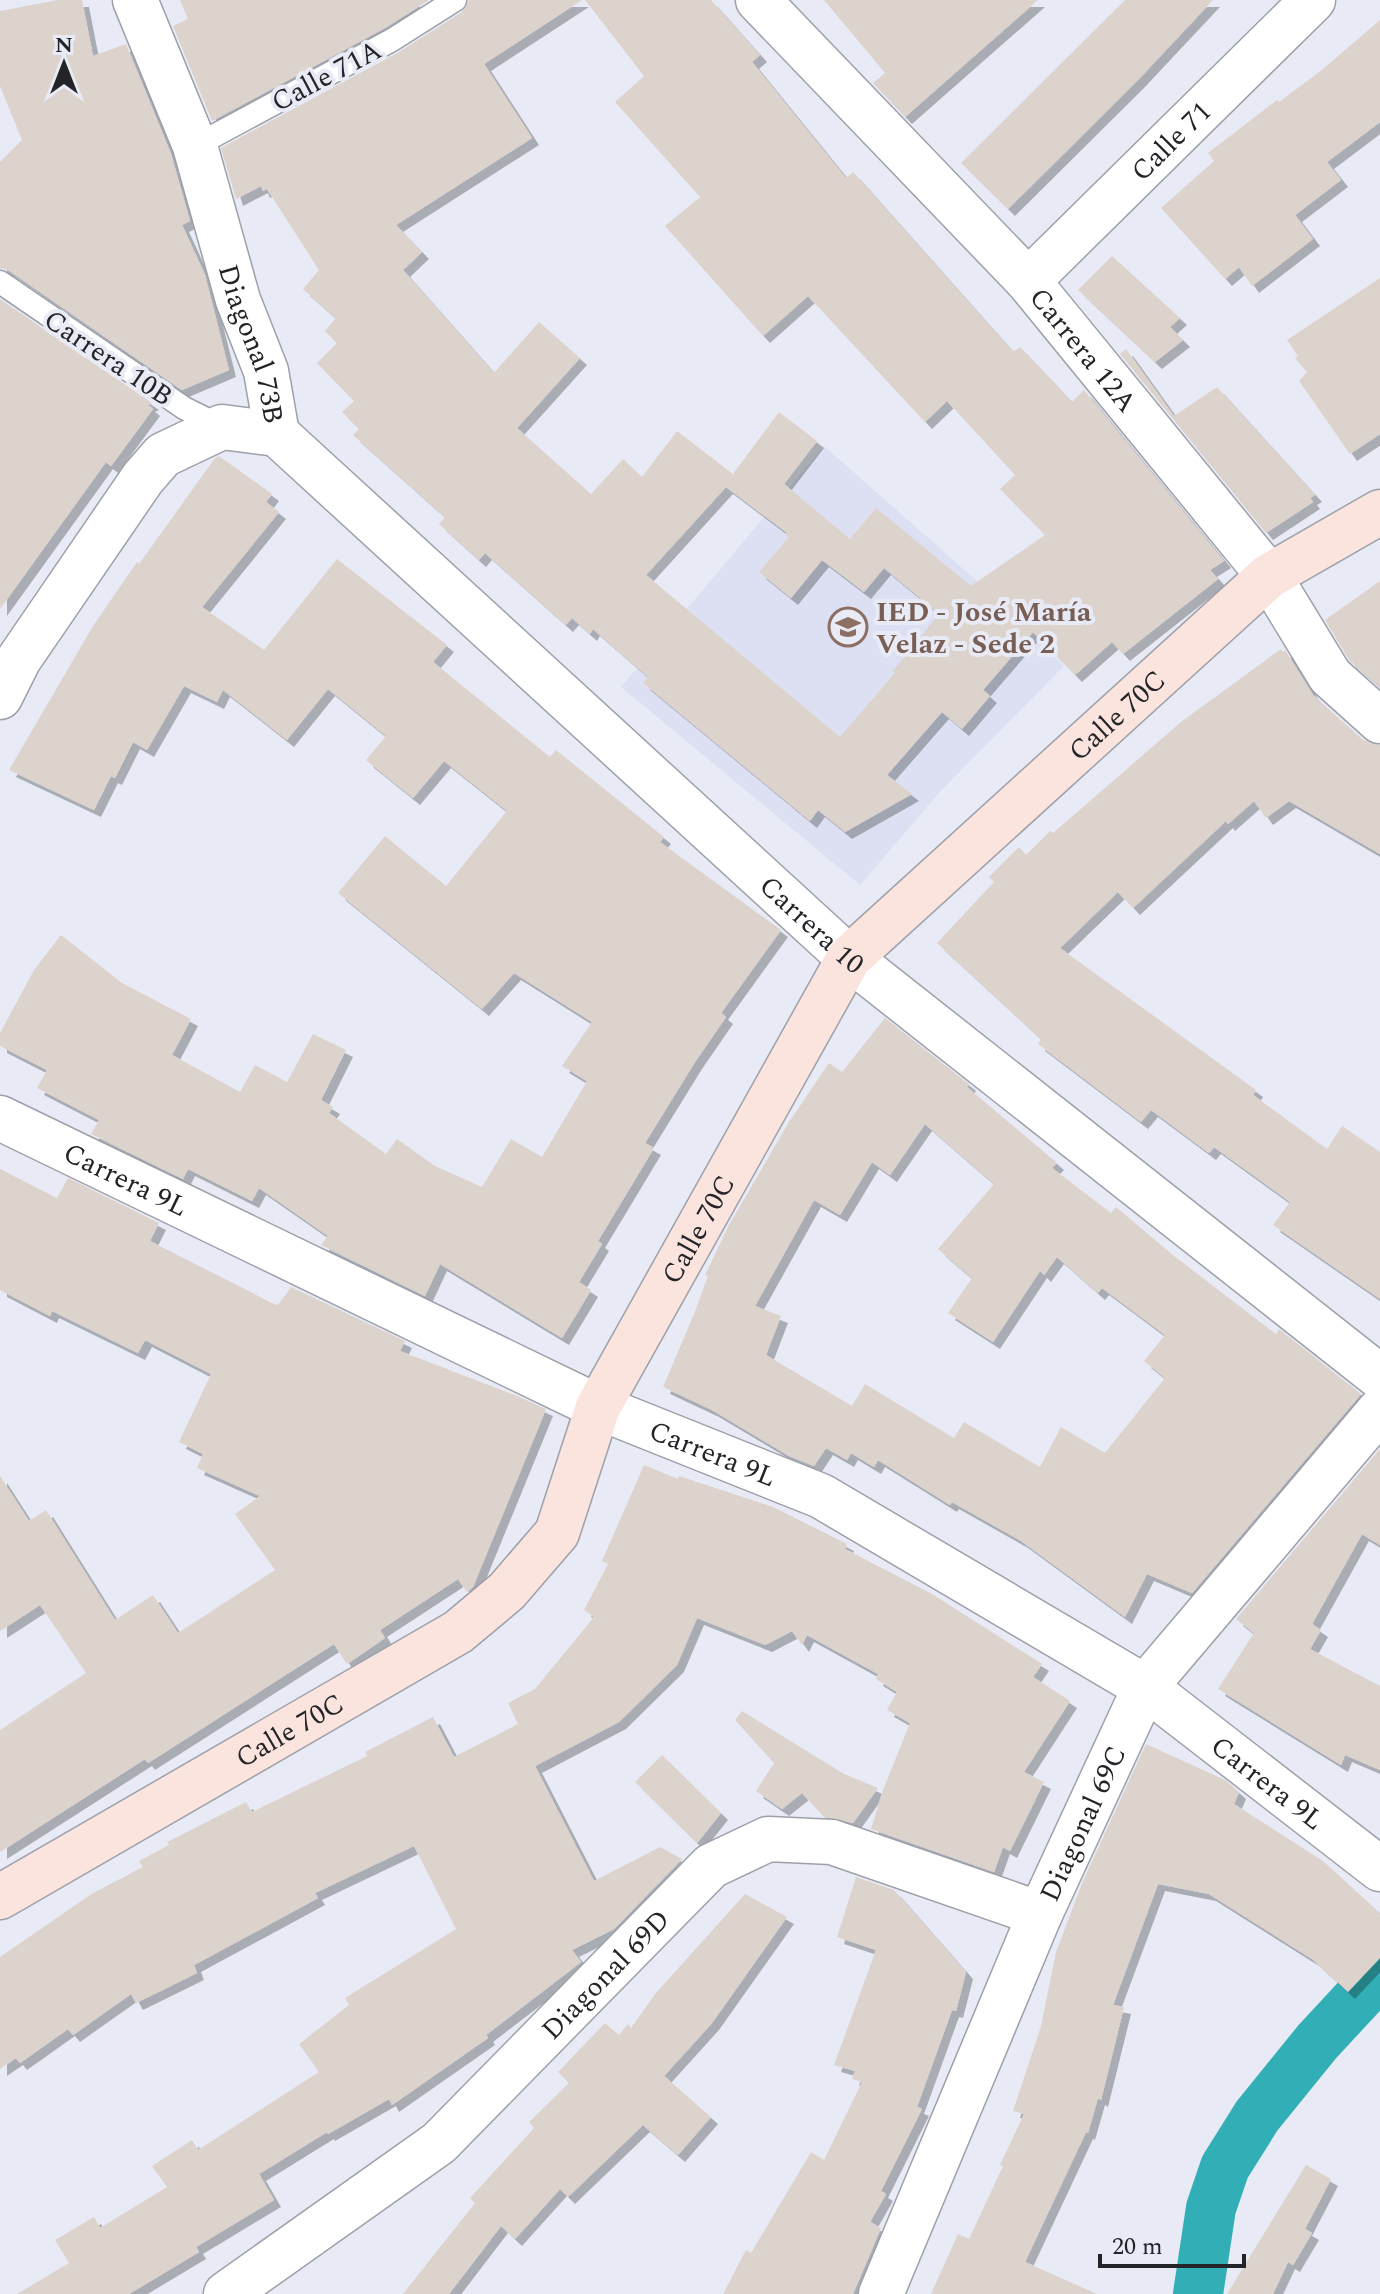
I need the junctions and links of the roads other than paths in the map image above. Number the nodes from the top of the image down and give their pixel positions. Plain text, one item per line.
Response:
1 (135, 0) edge
2 (455, 0) edge
3 (758, 0) edge
4 (1313, 0) edge
5 (195, 146) junction
6 (1028, 281) junction
7 (0, 282) edge
8 (222, 427) junction
9 (277, 434) junction
10 (1380, 512) edge
11 (1269, 576) junction
12 (10, 660) edge
13 (0, 697) edge
14 (1380, 721) edge
15 (849, 958) junction
16 (0, 1118) edge
17 (1380, 1377) edge
18 (598, 1407) junction
19 (1380, 1410) edge
20 (1145, 1687) junction
21 (1380, 1869) edge
22 (0, 1897) edge
23 (1040, 1914) junction
24 (226, 2294) edge
25 (881, 2294) edge

1 - 5 street, Diagonal 73B
2 - 5 lane, Calle 71A
3 - 6 street, Carrera 12A
4 - 6 street, Calle 71
5 - 9 street, Diagonal 73B
6 - 11 street, Carrera 12A
7 - 8 lane, Carrera 10B
8 - 9 street, Diagonal 73B
8 - 12 street, Diagonal 73B
9 - 15 street, Carrera 10
10 - 11 street, Calle 70C
11 - 14 street, Carrera 12A
11 - 15 street, Calle 70C
12 - 13 street, Diagonal 73B
15 - 17 street, Carrera 10
15 - 18 street, Calle 70C
16 - 18 street, Carrera 9L
18 - 20 street, Carrera 9L
18 - 22 street, Calle 70C
19 - 20 street, Diagonal 69C
20 - 21 street, Carrera 9L
20 - 23 street, Diagonal 69C
23 - 24 street, Diagonal 69D
23 - 25 street, Diagonal 69C

